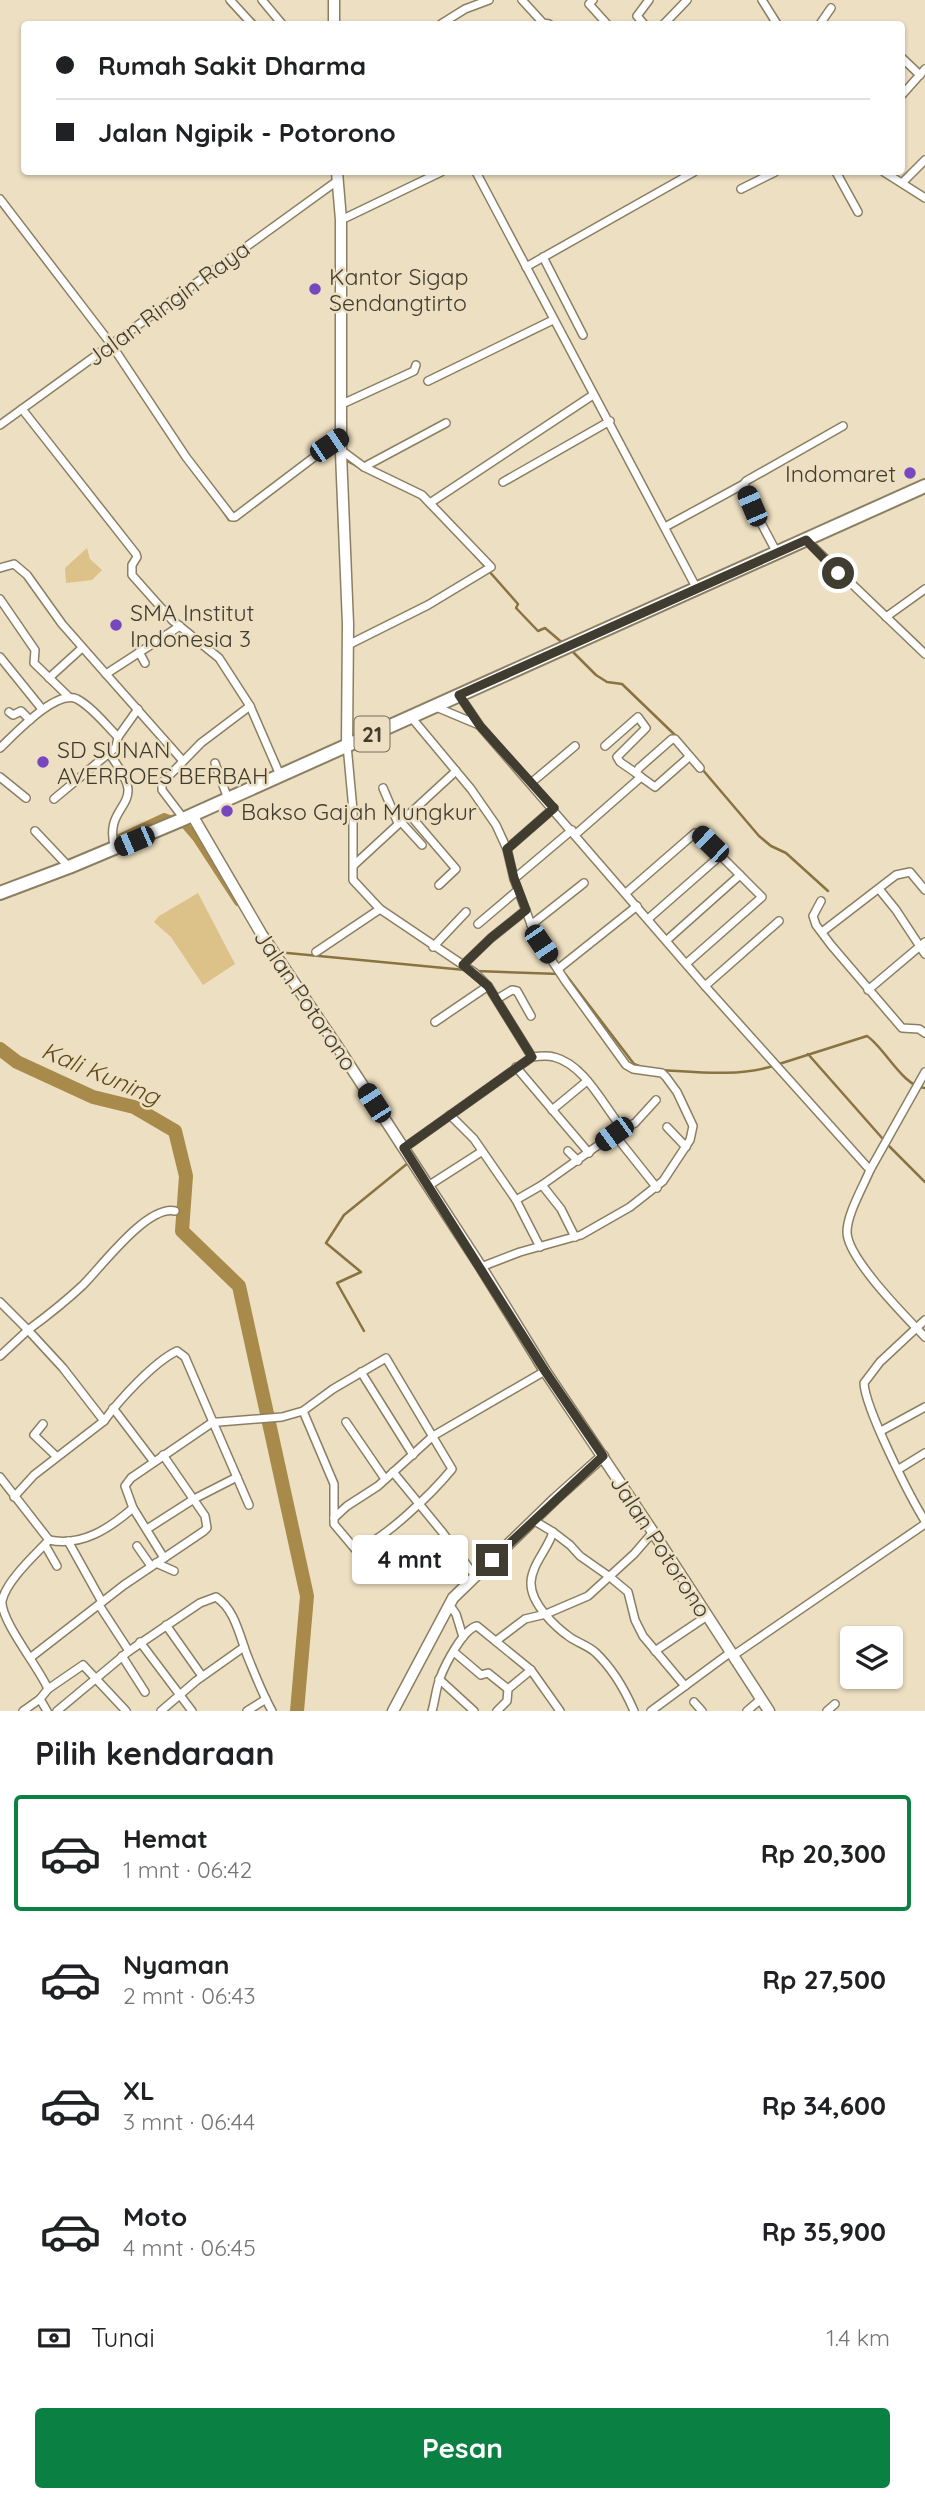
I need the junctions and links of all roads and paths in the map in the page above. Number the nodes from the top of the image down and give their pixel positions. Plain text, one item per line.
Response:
1 (230, 0) edge
2 (262, 0) edge
3 (334, 0) edge
4 (489, 0) edge
5 (522, 0) edge
6 (649, 0) edge
7 (687, 0) edge
8 (762, 0) edge
9 (589, 1) edge
10 (831, 8) dead end
11 (455, 14) junction
12 (249, 21) edge
13 (280, 21) edge
14 (334, 21) edge
15 (445, 21) edge
16 (458, 21) edge
17 (541, 21) edge
18 (604, 21) edge
19 (641, 21) edge
20 (669, 21) edge
21 (775, 21) edge
22 (822, 21) edge
23 (905, 60) edge
24 (923, 73) edge
25 (905, 92) edge
26 (925, 160) edge
27 (435, 175) edge
28 (478, 175) edge
29 (689, 175) edge
30 (769, 175) edge
31 (838, 175) edge
32 (889, 175) edge
33 (337, 176) edge
34 (902, 183) junction
35 (741, 189) dead end
36 (925, 198) edge
37 (0, 199) edge
38 (859, 212) dead end
39 (341, 220) junction
40 (543, 257) junction
41 (526, 267) junction
42 (553, 320) junction
43 (583, 335) dead end
44 (110, 344) junction
45 (416, 365) dead end
46 (429, 381) dead end
47 (593, 395) junction
48 (340, 405) junction
49 (22, 409) junction
50 (610, 421) junction
51 (446, 423) dead end
52 (0, 425) edge
53 (843, 426) dead end
54 (342, 436) junction
55 (341, 450) junction
56 (364, 467) junction
57 (503, 482) dead end
58 (744, 484) junction
59 (925, 486) edge
60 (430, 503) junction
61 (665, 527) junction
62 (806, 540) junction
63 (777, 553) junction
64 (0, 568) edge
65 (697, 589) junction
66 (925, 589) edge
67 (0, 599) edge
68 (886, 617) junction
69 (180, 626) junction
70 (348, 646) junction
71 (82, 648) junction
72 (924, 649) edge
73 (139, 652) junction
74 (0, 657) edge
75 (145, 663) dead end
76 (106, 674) junction
77 (50, 678) junction
78 (459, 695) junction
79 (69, 697) junction
80 (250, 706) junction
81 (436, 707) junction
82 (42, 709) junction
83 (138, 709) junction
84 (9, 712) dead end
85 (411, 717) junction
86 (30, 720) junction
87 (480, 726) junction
88 (118, 737) junction
89 (347, 745) junction
90 (575, 746) dead end
91 (605, 746) dead end
92 (0, 748) edge
93 (108, 753) junction
94 (689, 757) junction
95 (183, 761) junction
96 (215, 763) dead end
97 (700, 768) dead end
98 (456, 771) junction
99 (280, 775) junction
100 (638, 775) junction
101 (0, 777) edge
102 (531, 782) junction
103 (383, 788) dead end
104 (26, 798) dead end
105 (54, 799) dead end
106 (228, 799) junction
107 (554, 808) junction
108 (409, 814) junction
109 (182, 820) junction
110 (399, 822) junction
111 (35, 831) dead end
112 (574, 832) junction
113 (422, 845) dead end
114 (115, 849) junction
115 (507, 849) junction
116 (721, 855) junction
117 (354, 865) junction
118 (69, 867) junction
119 (740, 875) junction
120 (514, 878) junction
121 (584, 883) dead end
122 (439, 884) dead end
123 (878, 889) junction
124 (518, 890) junction
125 (925, 890) edge
126 (0, 893) edge
127 (626, 893) junction
128 (821, 901) dead end
129 (637, 906) junction
130 (380, 909) junction
131 (526, 910) junction
132 (466, 912) dead end
133 (648, 919) junction
134 (779, 921) dead end
135 (478, 924) dead end
136 (531, 925) junction
137 (822, 932) junction
138 (667, 940) junction
139 (923, 944) edge
140 (433, 947) junction
141 (316, 952) dead end
142 (925, 954) edge
143 (687, 963) junction
144 (464, 967) junction
145 (558, 970) junction
146 (488, 986) junction
147 (705, 986) junction
148 (868, 989) junction
149 (497, 999) junction
150 (531, 1016) dead end
151 (435, 1022) dead end
152 (925, 1033) edge
153 (532, 1057) junction
154 (516, 1067) junction
155 (925, 1072) edge
156 (587, 1081) junction
157 (656, 1100) dead end
158 (552, 1110) junction
159 (450, 1115) junction
160 (667, 1127) dead end
161 (622, 1128) junction
162 (614, 1134) junction
163 (686, 1147) junction
164 (404, 1148) junction
165 (569, 1151) dead end
166 (481, 1152) junction
167 (589, 1153) junction
168 (578, 1161) junction
169 (870, 1170) junction
170 (542, 1185) junction
171 (428, 1186) junction
172 (657, 1188) junction
173 (516, 1200) junction
174 (174, 1211) dead end
175 (575, 1237) junction
176 (540, 1247) junction
177 (481, 1267) junction
178 (0, 1301) edge
179 (925, 1320) edge
180 (917, 1328) junction
181 (28, 1330) junction
182 (925, 1337) edge
183 (0, 1356) edge
184 (545, 1371) junction
185 (361, 1372) junction
186 (925, 1407) edge
187 (113, 1408) junction
188 (303, 1411) junction
189 (104, 1421) junction
190 (213, 1422) junction
191 (346, 1422) dead end
192 (43, 1424) dead end
193 (881, 1431) junction
194 (433, 1436) junction
195 (925, 1453) edge
196 (163, 1455) junction
197 (413, 1455) junction
198 (56, 1456) junction
199 (603, 1456) junction
200 (154, 1462) junction
201 (899, 1469) junction
202 (393, 1472) junction
203 (0, 1477) edge
204 (237, 1477) junction
205 (385, 1479) junction
206 (334, 1496) junction
207 (14, 1497) junction
208 (194, 1499) junction
209 (419, 1503) junction
210 (249, 1505) dead end
211 (347, 1506) junction
212 (133, 1508) junction
213 (334, 1518) junction
214 (533, 1520) junction
215 (925, 1523) edge
216 (147, 1529) junction
217 (553, 1532) junction
218 (653, 1532) junction
219 (68, 1541) junction
220 (47, 1542) junction
221 (136, 1546) dead end
222 (164, 1558) junction
223 (154, 1565) junction
224 (57, 1566) dead end
225 (174, 1571) dead end
226 (475, 1576) junction
227 (610, 1577) junction
228 (101, 1604) junction
229 (449, 1604) junction
230 (546, 1614) junction
231 (707, 1616) junction
232 (166, 1625) junction
233 (463, 1637) junction
234 (496, 1641) junction
235 (140, 1642) junction
236 (244, 1647) junction
237 (655, 1651) junction
238 (454, 1652) junction
239 (125, 1653) junction
240 (733, 1654) junction
241 (30, 1658) junction
242 (531, 1670) junction
243 (202, 1676) junction
244 (96, 1677) junction
245 (439, 1679) junction
246 (685, 1686) junction
247 (48, 1689) junction
248 (508, 1689) junction
249 (145, 1692) dead end
250 (179, 1696) junction
251 (40, 1699) junction
252 (266, 1699) junction
253 (761, 1699) junction
254 (694, 1702) dead end
255 (835, 1704) dead end
256 (23, 1711) edge
257 (47, 1711) edge
258 (57, 1711) edge
259 (126, 1711) edge
260 (161, 1711) edge
261 (192, 1711) edge
262 (247, 1711) edge
263 (272, 1711) edge
264 (393, 1711) edge
265 (432, 1711) edge
266 (474, 1711) edge
267 (497, 1711) edge
268 (560, 1711) edge
269 (634, 1711) edge
270 (651, 1711) edge
271 (702, 1711) edge
272 (747, 1711) edge
273 (769, 1711) edge
274 (827, 1711) edge

1 - 12 street
2 - 13 street
3 - 14 street
4 - 11 street
5 - 17 street
6 - 19 street
7 - 20 street
8 - 21 street
9 - 18 street
10 - 22 street
11 - 15 street
11 - 16 street
23 - 24 street
24 - 25 street
26 - 34 street
27 - 39 street
28 - 41 street
29 - 40 street
30 - 35 street
31 - 38 street
32 - 34 street
33 - 39 street
33 - 44 street, Jalan Ringin Raya
34 - 36 street
37 - 44 street
39 - 48 street
40 - 41 street
40 - 43 street
41 - 42 street
42 - 46 street
42 - 47 street
44 - 49 street, Jalan Ringin Raya
44 - 54 street
45 - 48 street
47 - 50 street
47 - 60 street
48 - 54 street
49 - 52 street, Jalan Ringin Raya
49 - 69 street
50 - 57 street
50 - 61 street
51 - 56 street
53 - 58 street
54 - 55 street
55 - 56 street
55 - 70 street
56 - 60 street
58 - 61 street
58 - 63 street
59 - 62 highway, 21
60 - 70 street
61 - 65 street
62 - 63 highway, 21
62 - 68 street
63 - 65 highway, 21
64 - 71 street
65 - 78 highway, 21
66 - 68 street
67 - 77 street
68 - 72 street
69 - 73 street
69 - 80 street
70 - 89 street
71 - 76 street
71 - 77 street
73 - 75 street
73 - 76 street
74 - 82 street
76 - 83 street
77 - 79 street
78 - 81 highway, 21
78 - 87 street
79 - 82 street
79 - 88 street
80 - 95 street
80 - 99 street
81 - 85 highway, 21
81 - 87 street
82 - 86 street
83 - 88 street
83 - 95 street
84 - 86 street
85 - 89 highway, 21
85 - 98 street
86 - 92 street
87 - 102 street
88 - 93 street
89 - 99 highway, 21
89 - 117 street
90 - 102 street
91 - 100 street
93 - 105 street
93 - 114 street
94 - 97 street
94 - 100 street
94 - 100 street
95 - 109 street
96 - 106 street
98 - 108 street
98 - 115 street
99 - 106 highway, 21
100 - 112 street
101 - 104 street
102 - 107 street
103 - 110 street
106 - 109 highway, 21
107 - 112 street
107 - 115 street
108 - 110 street
108 - 122 street
109 - 114 highway, 21
109 - 164 street, Jalan Potorono
110 - 113 street
110 - 117 street
111 - 118 street
112 - 120 street
112 - 127 street
114 - 118 highway, 21
115 - 120 street
116 - 119 street
116 - 127 street
116 - 133 street
117 - 130 street
118 - 126 highway, 21
119 - 138 street
119 - 143 street
120 - 124 street
121 - 136 street
123 - 125 street
123 - 137 street
123 - 139 street
124 - 131 street
124 - 135 street
127 - 129 street
128 - 137 street
129 - 133 street
129 - 145 street
130 - 140 street
130 - 141 street
131 - 136 street
131 - 144 street
132 - 140 street
133 - 138 street
134 - 147 street
136 - 145 street
137 - 148 street
138 - 143 street
139 - 142 street
139 - 148 street
140 - 144 street
143 - 147 street
144 - 146 street
145 - 163 street
146 - 149 street
146 - 151 street
147 - 169 street
148 - 152 street
149 - 150 street
149 - 153 street
153 - 154 street
153 - 156 street
154 - 158 street
154 - 159 street
155 - 169 street
156 - 158 street
156 - 161 street
157 - 161 street
158 - 167 street
159 - 164 street
159 - 166 street
160 - 163 street
161 - 162 street
162 - 167 street
162 - 172 street
163 - 172 street
164 - 171 street, Jalan Potorono
165 - 168 street
166 - 171 street
166 - 173 street
167 - 168 street
168 - 170 street
169 - 180 street
170 - 173 street
170 - 175 street
171 - 177 street, Jalan Potorono
172 - 175 street
173 - 176 street
174 - 181 street
175 - 176 street
176 - 177 street
177 - 184 street, Jalan Potorono
178 - 181 street
179 - 180 street
180 - 182 street
180 - 193 street
181 - 183 street
181 - 189 street
184 - 194 street
184 - 199 street, Jalan Potorono
185 - 188 street
185 - 194 street
185 - 197 street
186 - 193 street
187 - 189 street
187 - 190 street
187 - 200 street
188 - 190 street
188 - 206 street
189 - 198 street
190 - 196 street
190 - 204 street
191 - 205 street
192 - 198 street
193 - 201 street
194 - 197 street
194 - 209 street
195 - 201 street
196 - 200 street
196 - 208 street
197 - 202 street
198 - 207 street
199 - 214 street
199 - 218 street, Jalan Potorono
200 - 212 street
201 - 215 street
202 - 205 street
202 - 209 street
203 - 207 street
204 - 208 street
204 - 210 street
205 - 211 street
206 - 211 street
206 - 213 street
207 - 220 street
208 - 216 street
208 - 222 street
209 - 213 street
209 - 226 street
211 - 213 street
212 - 216 street
212 - 219 street
214 - 217 street
214 - 226 street
215 - 240 street
216 - 222 street
217 - 227 street
217 - 230 street
218 - 227 street
218 - 231 street, Jalan Potorono
219 - 220 street
219 - 228 street
220 - 224 street
220 - 241 street
221 - 223 street
222 - 223 street
223 - 225 street
223 - 228 street
226 - 229 street
227 - 230 street
227 - 237 street
228 - 239 street
228 - 241 street
229 - 233 street
229 - 264 street
230 - 234 street
230 - 269 street
231 - 237 street
231 - 240 street, Jalan Potorono
232 - 235 street
232 - 236 street
232 - 243 street
233 - 234 street
233 - 238 street
234 - 242 street
235 - 239 street
235 - 250 street
236 - 243 street
236 - 252 street
237 - 246 street
238 - 245 street
238 - 248 street
239 - 244 street
239 - 249 street
240 - 246 street
240 - 253 street, Jalan Potorono
241 - 247 street
242 - 248 street
242 - 268 street
243 - 250 street
244 - 247 street
244 - 258 street
244 - 259 street
245 - 265 street
245 - 266 street
246 - 270 street
247 - 251 street
248 - 267 street
250 - 260 street
250 - 261 street
251 - 256 street
251 - 257 street
252 - 262 street
252 - 263 street
253 - 272 street
253 - 273 street, Jalan Potorono
254 - 271 street
255 - 274 street

